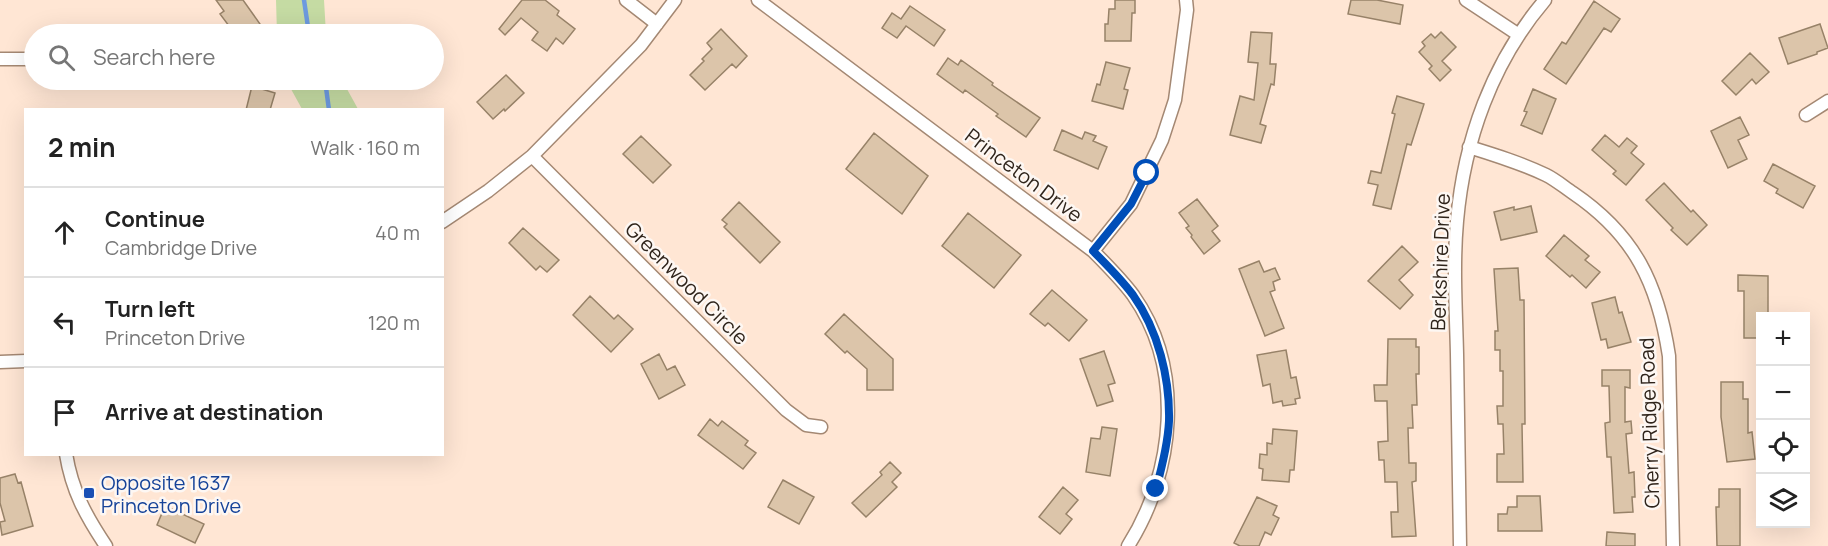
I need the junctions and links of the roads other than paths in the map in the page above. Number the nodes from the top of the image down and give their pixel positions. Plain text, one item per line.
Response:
1 (626, 0) edge
2 (675, 0) edge
3 (758, 0) edge
4 (1186, 0) edge
5 (1466, 0) edge
6 (1545, 0) edge
7 (657, 24) junction
8 (1519, 35) junction
9 (0, 59) edge
10 (24, 59) edge
11 (1828, 101) edge
12 (1806, 115) dead end
13 (1469, 147) junction
14 (532, 156) junction
15 (444, 221) edge
16 (1093, 251) junction
17 (24, 361) edge
18 (0, 362) edge
19 (821, 427) dead end
20 (67, 456) edge
21 (106, 546) edge
22 (1128, 546) edge
23 (1460, 546) edge
24 (1673, 546) edge

1 - 7 street
2 - 7 street
3 - 16 street, Princeton Drive
4 - 16 street
5 - 8 street
6 - 8 street, Berkshire Drive
7 - 14 street
8 - 13 street, Berkshire Drive
9 - 10 street
11 - 12 street
13 - 23 street, Berkshire Drive
13 - 24 street, Cherry Ridge Road
14 - 15 street
14 - 19 street, Greenwood Circle
16 - 22 street, Princeton Drive
17 - 18 street
20 - 21 street

